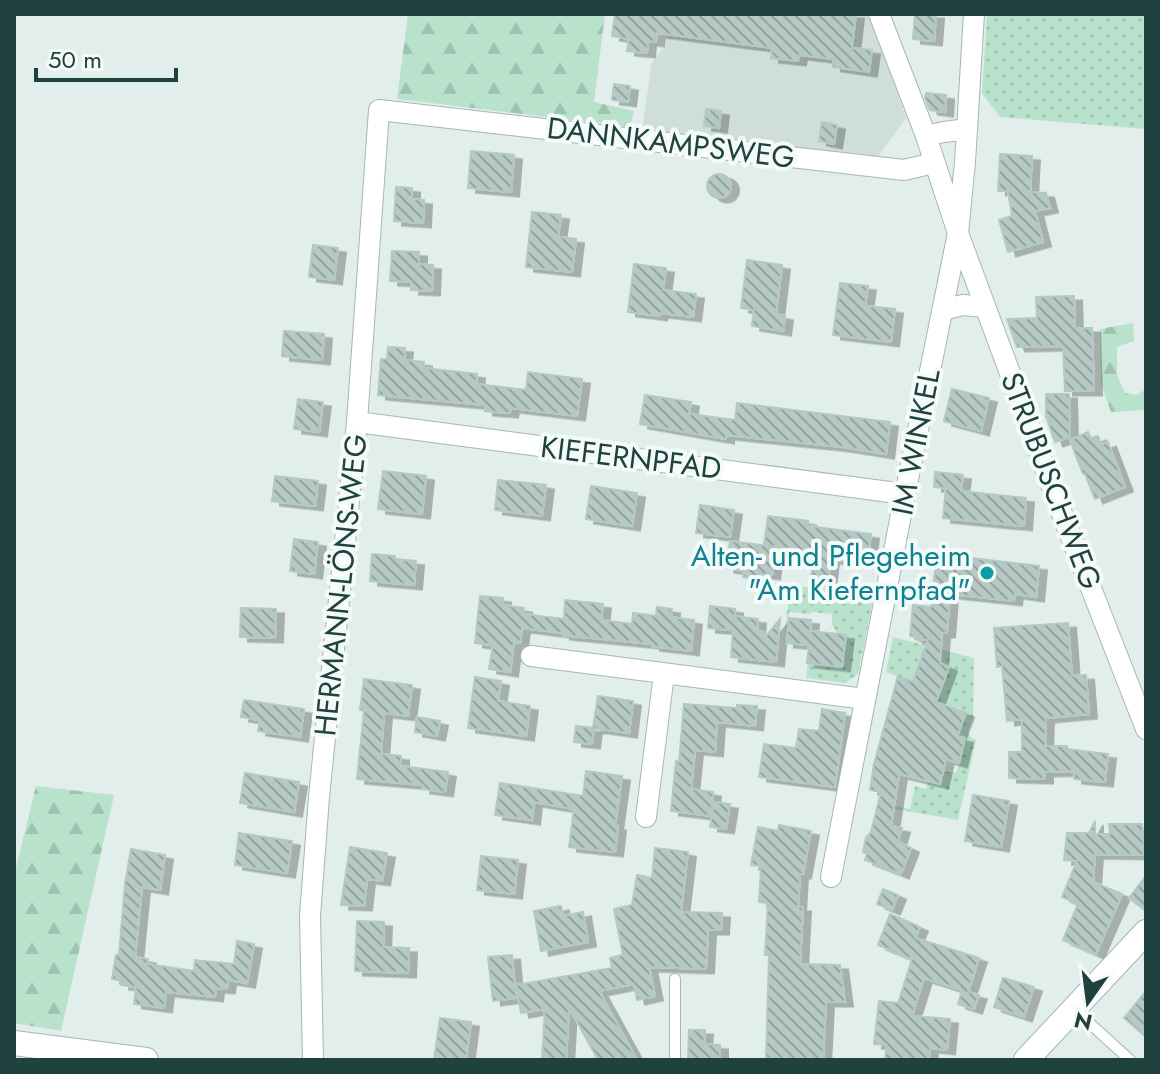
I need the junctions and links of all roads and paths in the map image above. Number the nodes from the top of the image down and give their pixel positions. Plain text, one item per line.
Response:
1 (879, 14) edge
2 (974, 14) edge
3 (379, 110) joint
4 (967, 129) junction
5 (935, 134) junction
6 (934, 163) junction
7 (958, 233) junction
8 (985, 307) junction
9 (942, 310) junction
10 (357, 422) junction
11 (905, 494) junction
12 (531, 656) dead end
13 (664, 674) junction
14 (865, 699) junction
15 (1146, 729) edge
16 (646, 817) dead end
17 (831, 877) dead end
18 (1146, 932) edge
19 (675, 979) dead end
20 (1074, 1009) junction
21 (14, 1043) edge
22 (146, 1060) edge
23 (313, 1060) edge
24 (675, 1060) edge
25 (1026, 1060) edge
26 (1130, 1060) edge

1 - 5 street
2 - 4 street, STRUBUSCHWEG
3 - 6 street, DANNKAMPSWEG
3 - 10 street, HERMANN-LÖNS-WEG
4 - 5 street
4 - 7 street, STRUBUSCHWEG
5 - 6 street
6 - 7 street, STRUBUSCHWEG
7 - 8 street, STRUBUSCHWEG
7 - 9 street, IM WINKEL
8 - 9 street
8 - 15 street, STRUBUSCHWEG
9 - 11 street, IM WINKEL
10 - 11 street, KIEFERNPFAD
10 - 23 street, HERMANN-LÖNS-WEG
11 - 14 street, IM WINKEL
12 - 13 street
13 - 14 street
13 - 16 street
14 - 17 street, IM WINKEL
18 - 20 street
19 - 24 lane
20 - 25 street
20 - 26 lane
21 - 22 street

